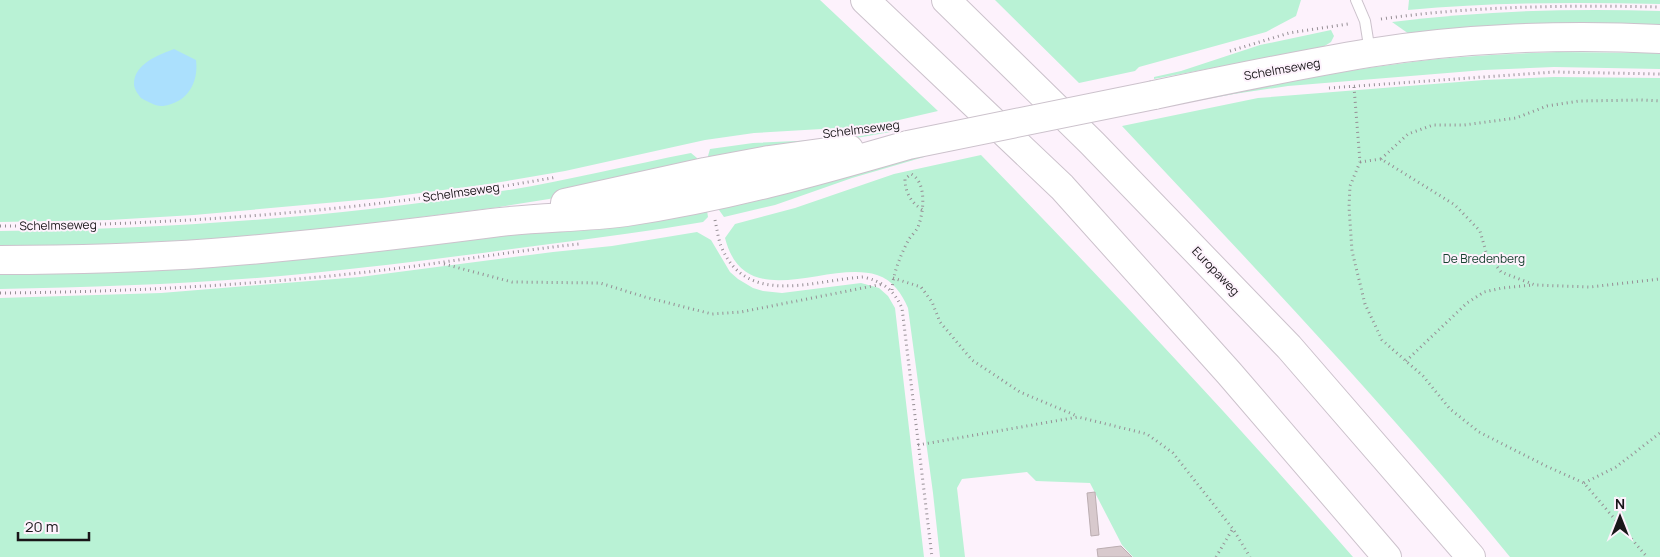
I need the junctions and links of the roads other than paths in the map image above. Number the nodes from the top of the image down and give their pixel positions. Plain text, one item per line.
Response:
1 (865, 0) edge
2 (946, 0) edge
3 (1356, 0) edge
4 (1660, 39) edge
5 (1371, 53) junction
6 (0, 260) edge
7 (1387, 557) edge
8 (1471, 557) edge

1 - 7 main road
2 - 8 main road, Europaweg
3 - 5 lane
4 - 5 main road, Schelmseweg
5 - 6 main road, Schelmseweg, bridge

